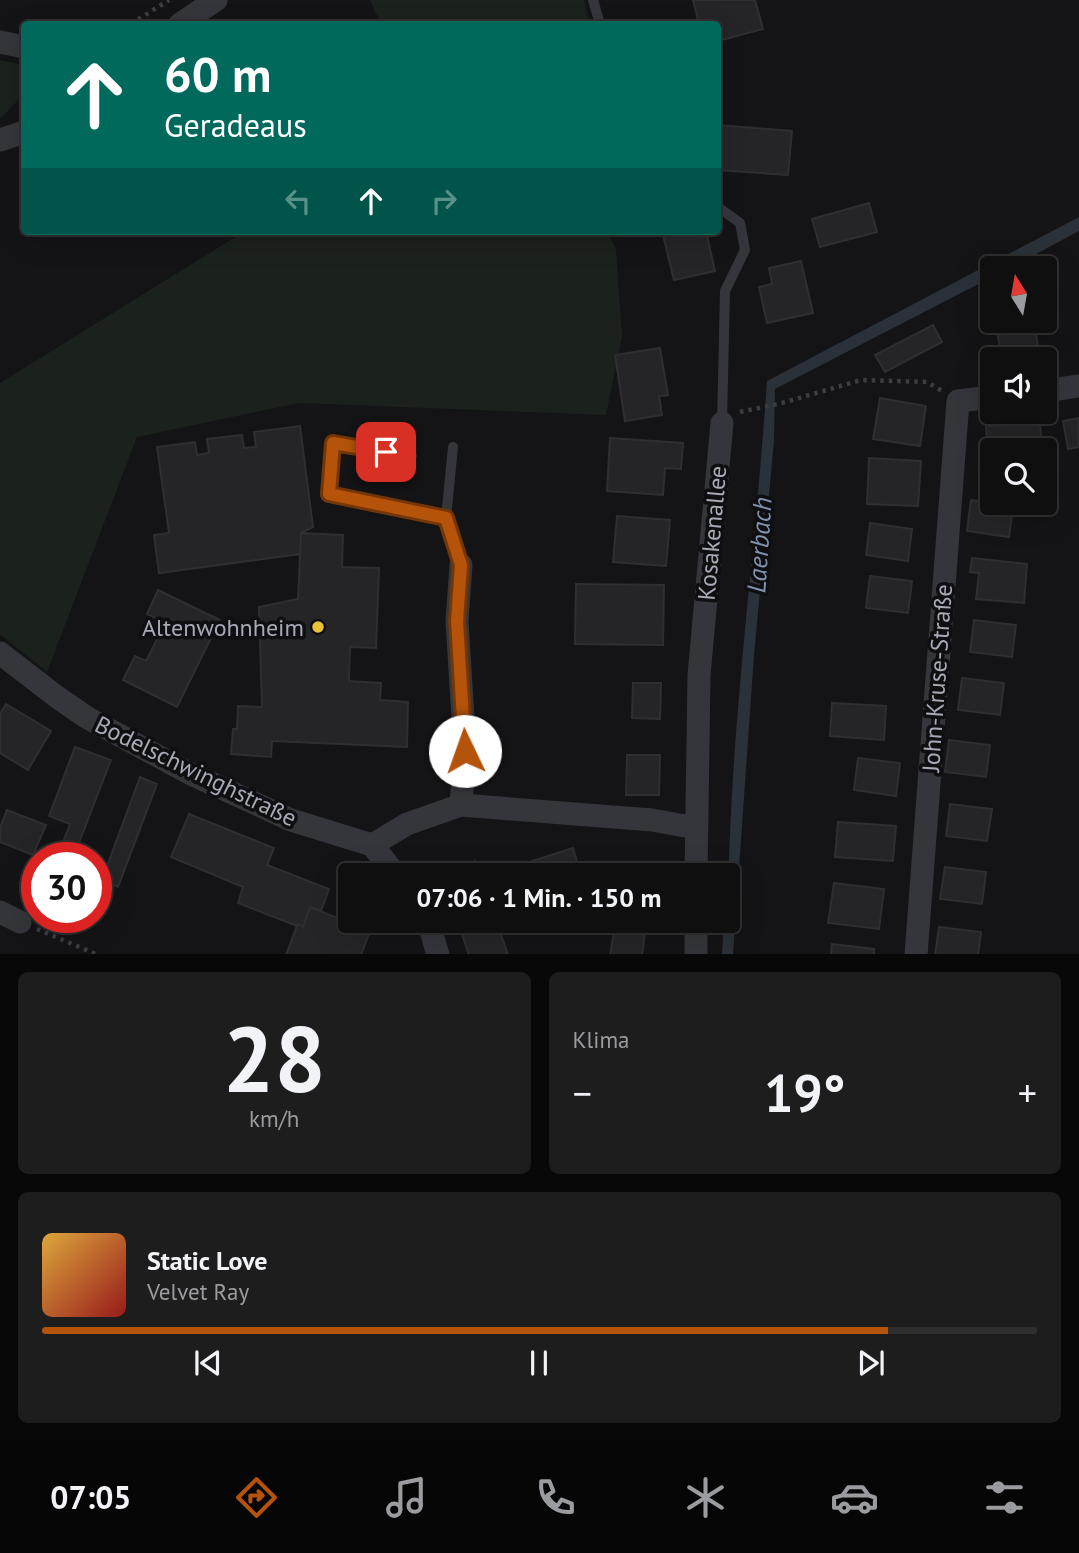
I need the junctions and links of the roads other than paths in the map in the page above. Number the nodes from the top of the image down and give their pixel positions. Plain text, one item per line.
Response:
1 (216, 0) edge
2 (593, 0) edge
3 (184, 21) edge
4 (599, 21) edge
5 (0, 42) edge
6 (21, 46) edge
7 (21, 133) edge
8 (0, 140) edge
9 (721, 209) edge
10 (1079, 386) edge
11 (1057, 389) edge
12 (980, 398) edge
13 (722, 423) joint
14 (453, 447) dead end
15 (412, 456) dead end
16 (446, 518) junction
17 (461, 565) joint
18 (0, 653) edge
19 (461, 805) junction
20 (696, 828) junction
21 (372, 845) junction
22 (386, 863) edge
23 (696, 863) edge
24 (432, 933) edge
25 (696, 933) edge
26 (439, 954) edge
27 (696, 954) edge
28 (916, 954) edge

1 - 3 street
2 - 4 lane
5 - 6 street
7 - 8 street
9 - 13 lane, Kosakenallee
10 - 11 street
12 - 28 street, John-Kruse-Straße
13 - 20 street, Kosakenallee
14 - 16 lane
15 - 16 lane
16 - 17 lane
17 - 19 street
18 - 21 street, Bodelschwinghstraße
19 - 20 street
19 - 21 street
20 - 23 street, Kosakenallee
21 - 22 street
24 - 26 street
25 - 27 street

